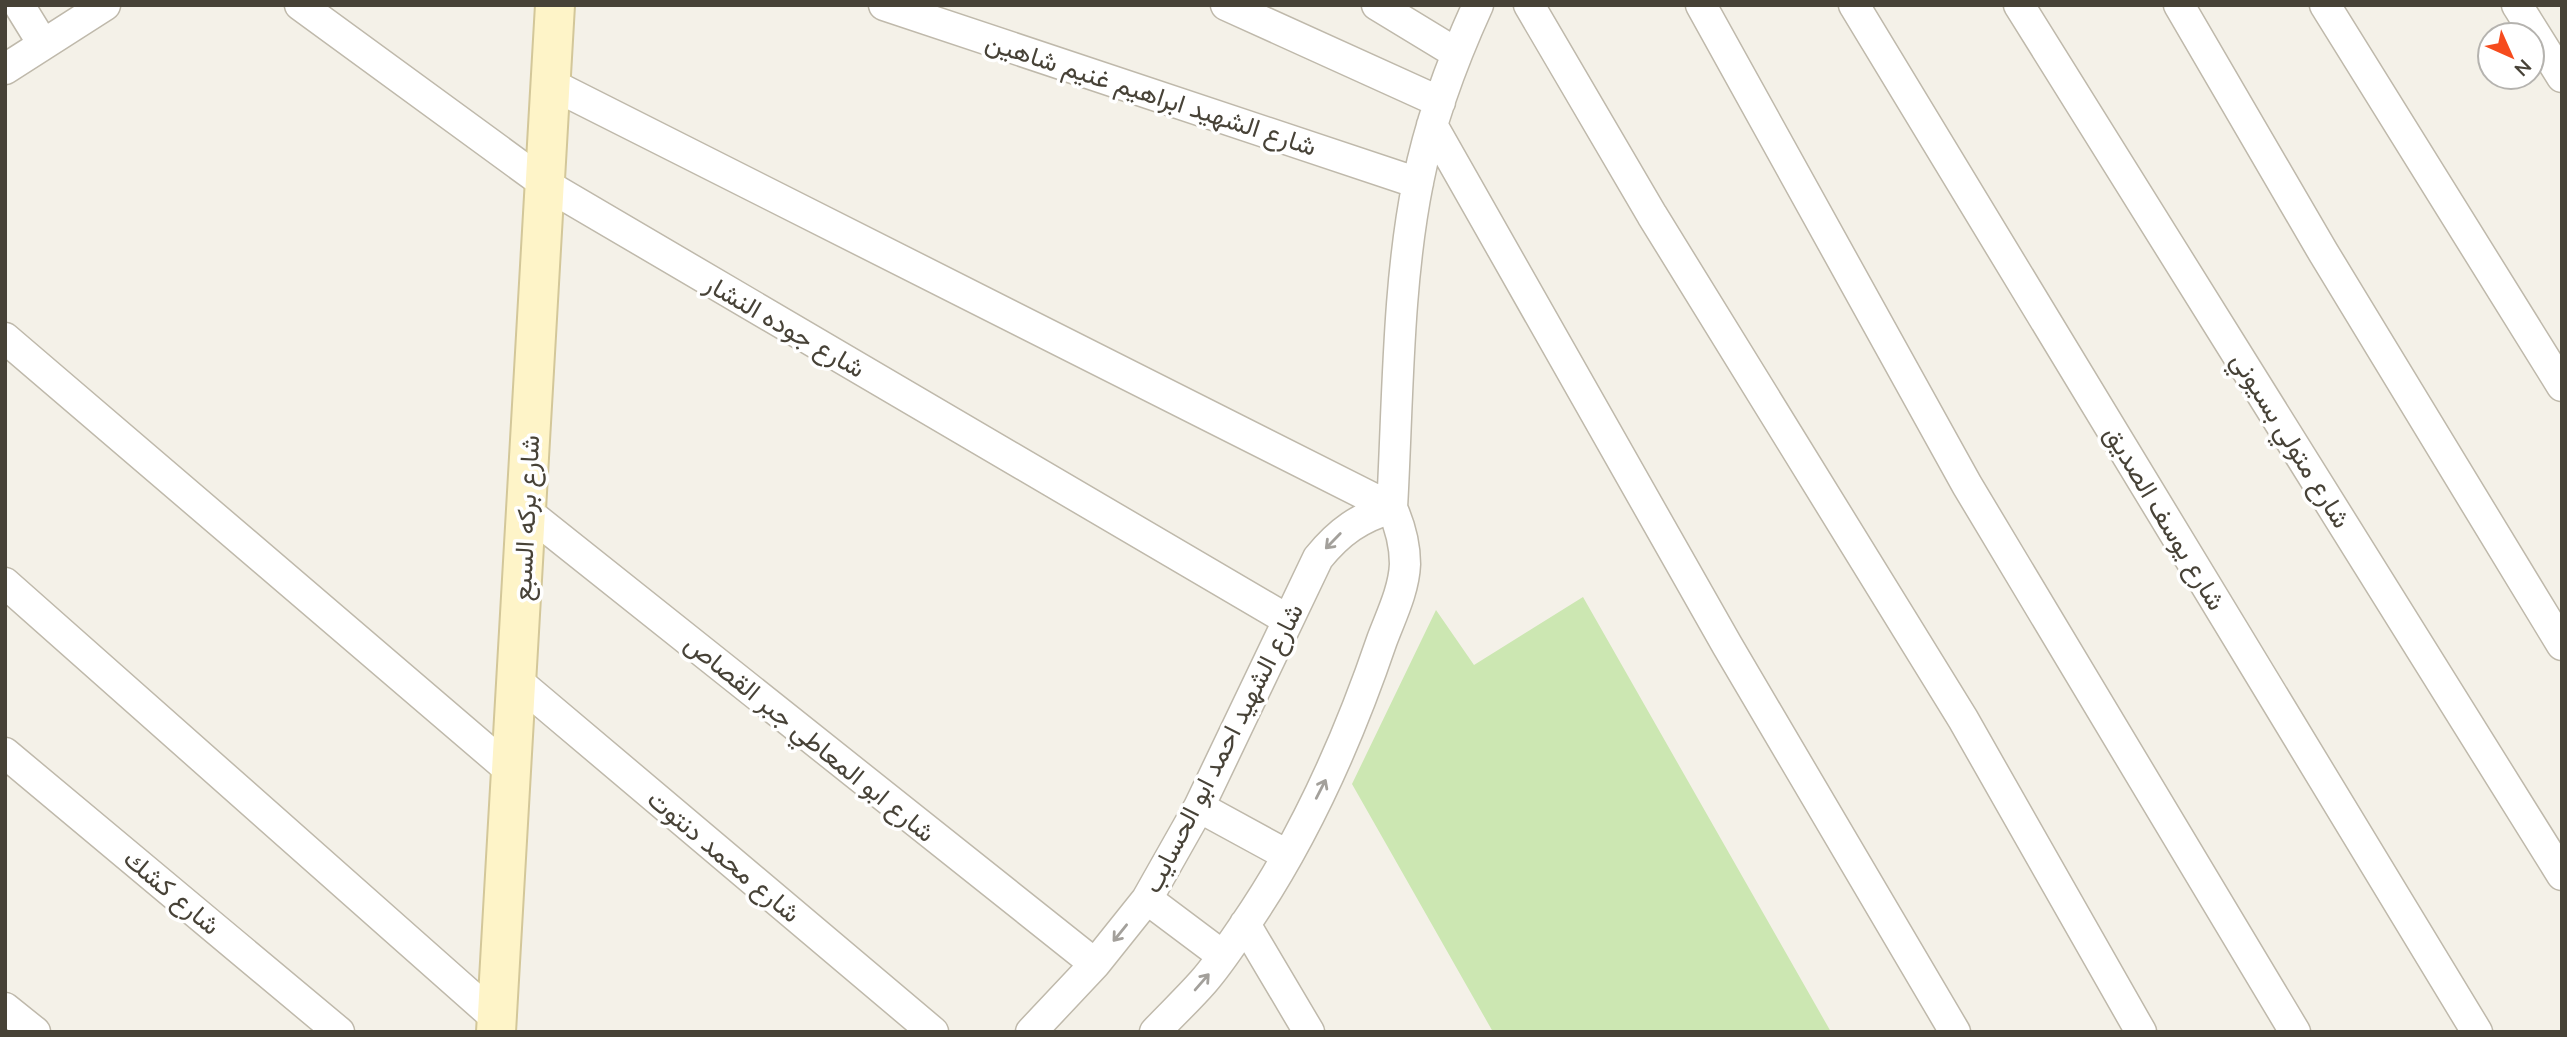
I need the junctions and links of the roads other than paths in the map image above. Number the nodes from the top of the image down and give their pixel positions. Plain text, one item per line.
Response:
1 (19, 5) edge
2 (105, 5) edge
3 (300, 5) edge
4 (555, 5) edge
5 (884, 5) edge
6 (1226, 5) edge
7 (1377, 5) edge
8 (1478, 5) edge
9 (1529, 5) edge
10 (1701, 5) edge
11 (1854, 5) edge
12 (2019, 5) edge
13 (2179, 5) edge
14 (2325, 5) edge
15 (2517, 5) edge
16 (43, 44) junction
17 (1456, 53) junction
18 (5, 69) edge
19 (2562, 77) edge
20 (551, 84) junction
21 (1436, 114) junction
22 (1418, 183) junction
23 (545, 184) junction
24 (5, 338) edge
25 (2562, 386) edge
26 (1391, 508) junction
27 (526, 511) junction
28 (5, 583) edge
29 (1288, 620) junction
30 (2562, 645) edge
31 (516, 680) junction
32 (5, 753) edge
33 (511, 771) junction
34 (1199, 807) junction
35 (1287, 855) junction
36 (2562, 875) edge
37 (1147, 899) junction
38 (1245, 924) junction
39 (1223, 956) junction
40 (1095, 964) junction
41 (5, 1008) edge
42 (496, 1025) edge
43 (35, 1032) edge
44 (339, 1032) edge
45 (933, 1032) edge
46 (1031, 1032) edge
47 (1155, 1032) edge
48 (1309, 1032) edge
49 (1955, 1032) edge
50 (2141, 1032) edge
51 (2295, 1032) edge
52 (2477, 1032) edge

1 - 16 street
2 - 16 street
3 - 23 street, شارع جوده النشار
4 - 20 main road, شارع بركه السبع
5 - 22 street, شارع الشهيد ابراهيم غنيم شاهين
6 - 21 street
7 - 17 street
8 - 17 street
9 - 50 street
10 - 51 street
11 - 52 street, شارع يوسف الصديق
12 - 36 street, شارع متولي بسيوني
13 - 30 street
14 - 25 street
15 - 19 street
16 - 18 street
17 - 21 street
20 - 23 main road, شارع بركه السبع
20 - 26 street
21 - 22 street
21 - 49 street
22 - 26 street
23 - 27 main road, شارع بركه السبع
23 - 29 street, شارع جوده النشار
24 - 33 street
26 -> 29 street, شارع الشهيد احمد ابو الحسايب
35 -> 26 street
27 - 31 main road, شارع بركه السبع
27 - 40 street, شارع ابو المعاطي جبر القصاص
28 - 42 street
29 - 34 street, شارع الشهيد احمد ابو الحسايب
31 - 33 main road, شارع بركه السبع
31 - 45 street, شارع محمد دنتوت
32 - 44 street, شارع كشك
33 - 42 main road, شارع بركه السبع
34 - 35 street
34 - 37 street, شارع الشهيد احمد ابو الحسايب
35 - 38 street
37 - 39 street
37 -> 40 street, شارع الشهيد احمد ابو الحسايب
38 - 39 street
38 - 48 street
47 -> 39 street
40 - 46 street, شارع الشهيد احمد ابو الحسايب
41 - 43 street

